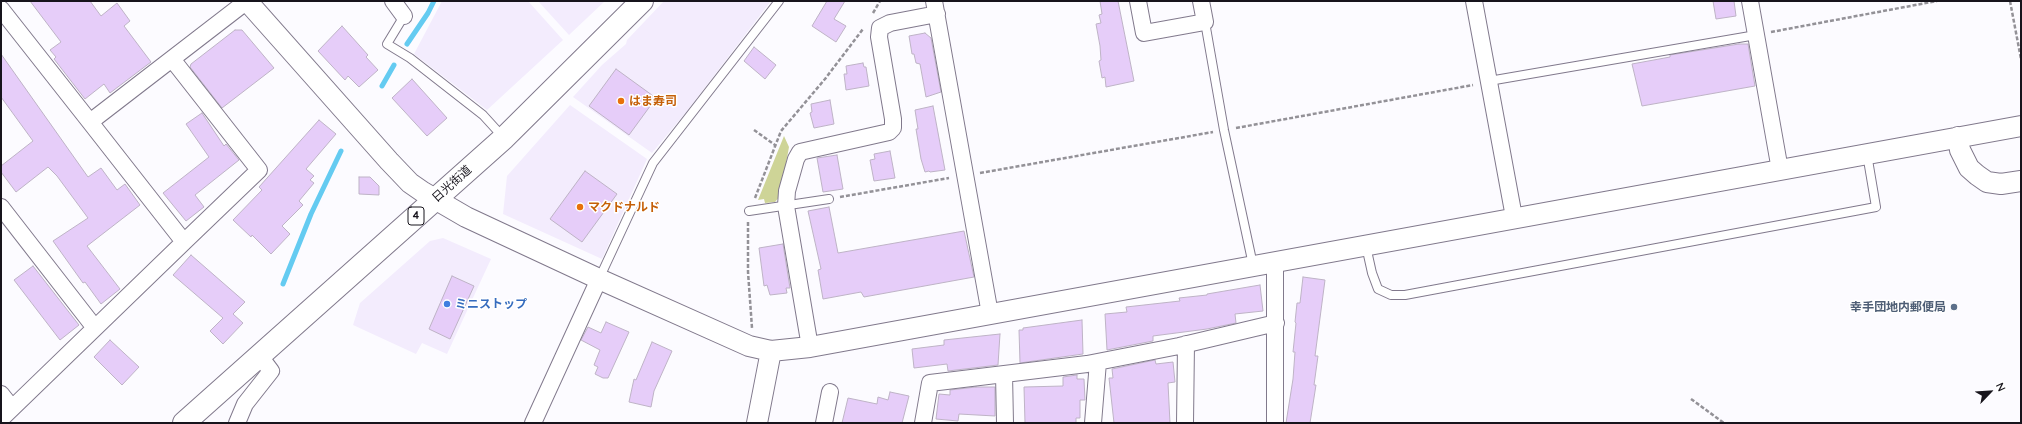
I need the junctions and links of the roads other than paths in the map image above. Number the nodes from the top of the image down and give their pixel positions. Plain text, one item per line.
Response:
1 (247, 1) edge
2 (393, 1) edge
3 (642, 1) edge
4 (779, 1) edge
5 (1138, 1) edge
6 (1201, 1) edge
7 (1474, 1) edge
8 (1750, 1) edge
9 (1, 8) edge
10 (936, 8) edge
11 (404, 16) joint
12 (1204, 22) junction
13 (1756, 35) junction
14 (172, 59) junction
15 (1489, 81) junction
16 (90, 122) junction
17 (2021, 126) edge
18 (1958, 137) junction
19 (504, 138) junction
20 (1867, 154) junction
21 (1780, 170) junction
22 (2021, 181) edge
23 (829, 198) road end
24 (435, 199) junction
25 (786, 206) junction
26 (1, 207) edge
27 (749, 211) dead end
28 (1514, 217) junction
29 (184, 242) junction
30 (1366, 246) junction
31 (1275, 263) junction
32 (1253, 266) junction
33 (598, 279) junction
34 (990, 314) junction
35 (1276, 323) junction
36 (95, 328) junction
37 (1186, 344) junction
38 (810, 347) junction
39 (771, 351) junction
40 (259, 355) junction
41 (1098, 362) junction
42 (1004, 374) junction
43 (830, 392) dead end
44 (1, 394) edge
45 (7, 414) edge
46 (184, 423) edge
47 (237, 423) edge
48 (533, 423) edge
49 (757, 423) edge
50 (824, 423) edge
51 (923, 423) edge
52 (1005, 423) edge
53 (1094, 423) edge
54 (1185, 423) edge
55 (1275, 423) edge

1 - 14 street
1 - 24 street
2 - 11 street
3 - 19 highway, 日光街道 / 4
4 - 33 lane
5 - 12 street
6 - 12 street
7 - 15 street
8 - 13 street
9 - 16 street
10 - 25 street
10 - 34 street
11 - 19 lane
12 - 32 lane
13 - 15 lane
13 - 21 street
14 - 16 street
14 - 29 street
15 - 28 street
16 - 29 street
17 - 18 street
18 - 20 street
18 - 22 street
19 - 24 highway, 日光街道 / 4
20 - 21 street
20 - 30 lane
21 - 28 street
23 - 25 lane
24 - 33 street
24 - 40 highway, 日光街道 / 4
25 - 27 lane
25 - 38 street
26 - 36 street
28 - 30 street
29 - 36 street
30 - 31 street
31 - 32 street
31 - 35 street
32 - 34 street
33 - 39 street
33 - 48 street
34 - 38 street
35 - 37 street
35 - 55 street
36 - 45 street
37 - 41 street
37 - 54 street
38 - 39 street
39 - 49 street
40 - 46 highway, 日光街道 / 4
40 - 47 street
41 - 42 street
41 - 53 street
42 - 51 street
42 - 52 street
43 - 50 street
44 - 45 street

